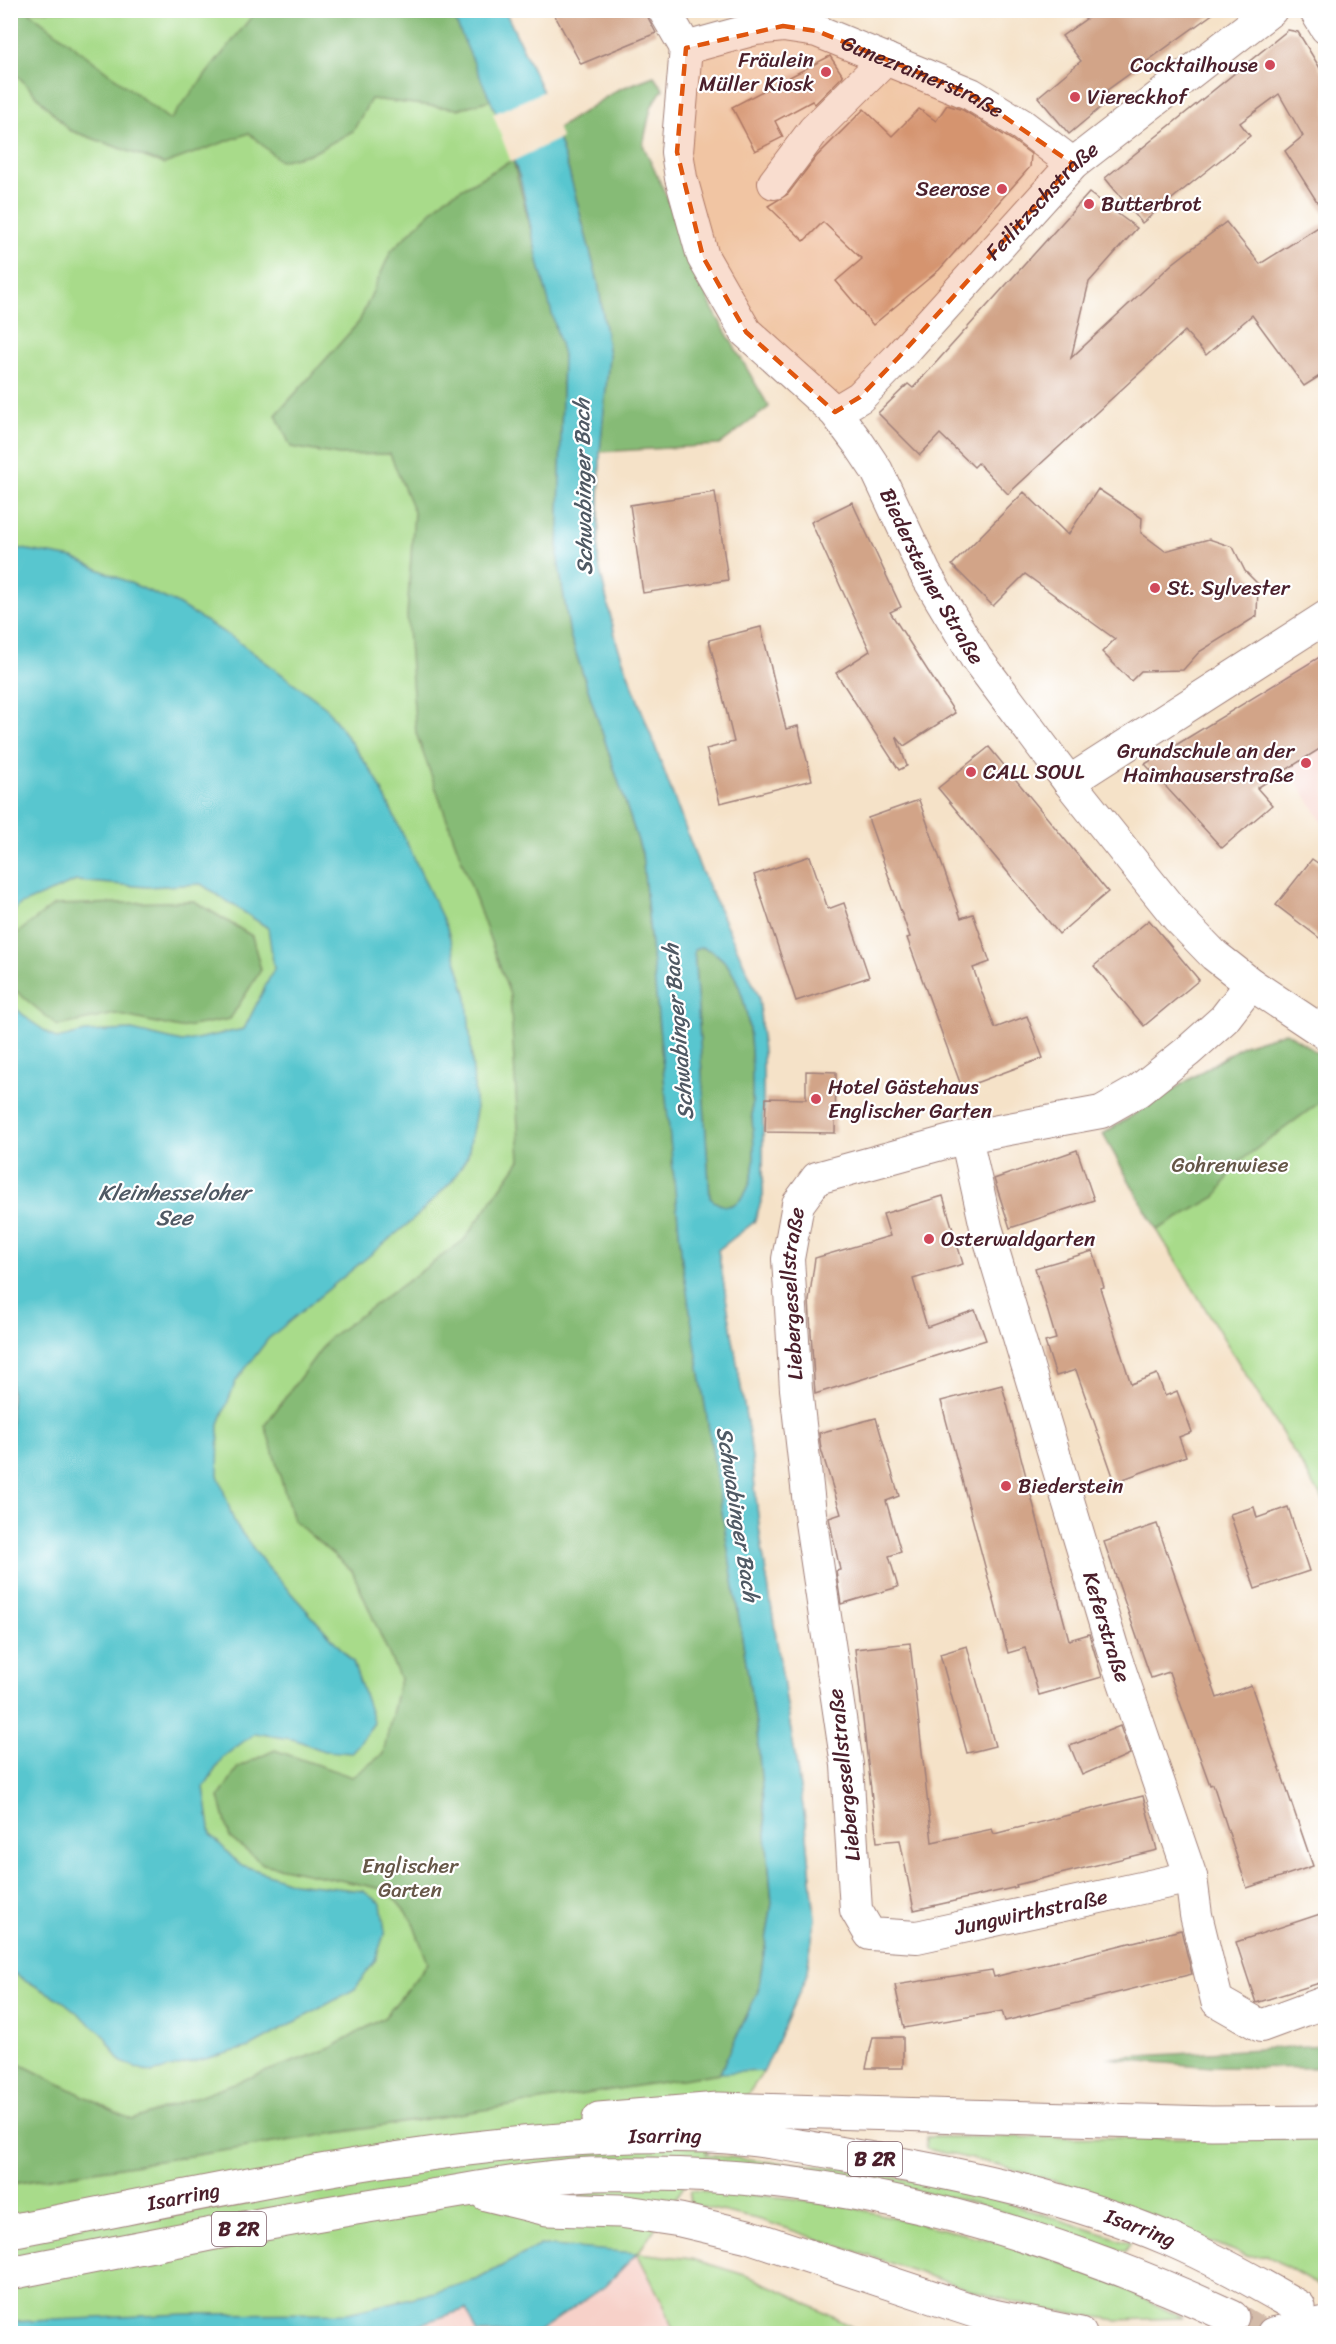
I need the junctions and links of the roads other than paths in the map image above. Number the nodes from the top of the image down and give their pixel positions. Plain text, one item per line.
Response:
1 (664, 10) edge
2 (1271, 10) edge
3 (1315, 10) edge
4 (1326, 28) edge
5 (686, 48) junction
6 (886, 58) junction
7 (1073, 164) junction
8 (774, 183) dead end
9 (835, 412) junction
10 (1326, 617) edge
11 (1069, 782) junction
12 (1251, 984) junction
13 (1326, 1034) edge
14 (966, 1137) junction
15 (1191, 1877) junction
16 (870, 1934) joint
17 (1326, 2002) edge
18 (1326, 2122) edge
19 (426, 2153) junction
20 (469, 2190) junction
21 (10, 2231) edge
22 (10, 2273) edge
23 (1312, 2315) edge
24 (1232, 2317) tunnel mouth
25 (1080, 2334) edge
26 (1273, 2334) edge

1 - 5 street
2 - 7 street, Feilitzschstraße
3 - 4 street
5 - 6 street, Gunezrainerstraße
5 - 9 street, Biedersteiner Straße
6 - 7 street, Gunezrainerstraße
6 - 8 street
7 - 9 street, Feilitzschstraße
9 - 11 street, Biedersteiner Straße
10 - 11 street
11 - 12 street, Biedersteiner Straße
12 - 13 street, Biedersteiner Straße
12 - 14 street, Liebergesellstraße
14 - 15 street, Keferstraße
14 - 16 street, Liebergesellstraße
15 - 16 street, Jungwirthstraße
15 - 17 street, Keferstraße
18 - 19 highway
19 - 21 highway, Isarring / B 2R
19 - 23 highway, Isarring / B 2R
20 - 22 highway, Isarring / B 2R
20 - 24 highway, Isarring / B 2R
20 - 25 highway
23 - 26 highway

